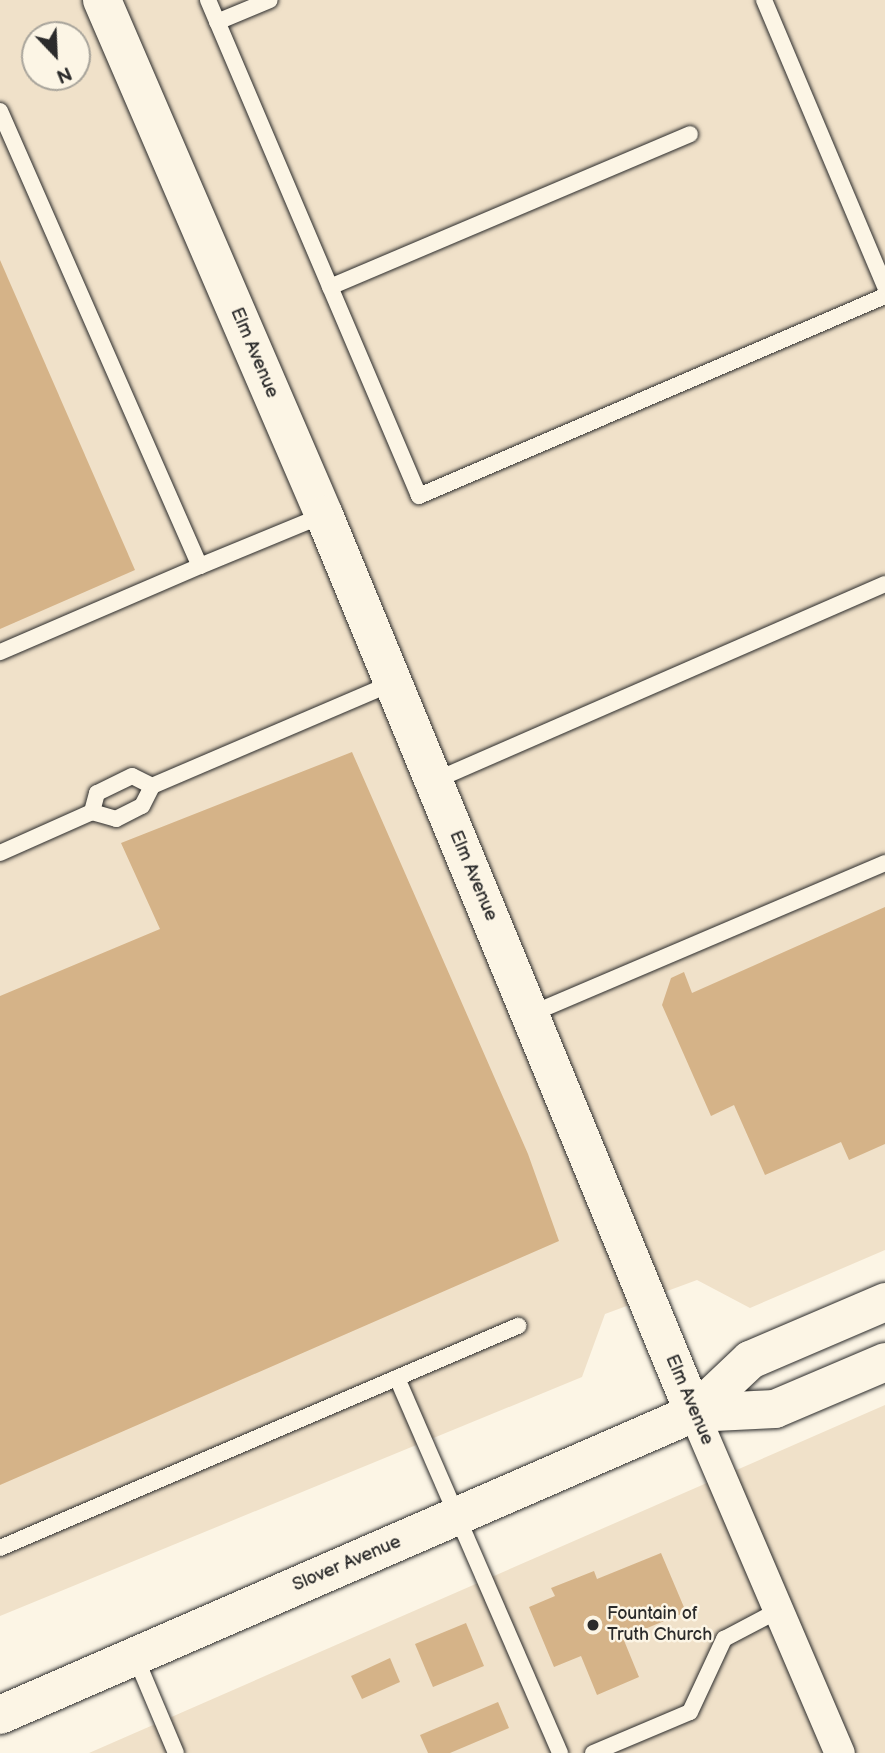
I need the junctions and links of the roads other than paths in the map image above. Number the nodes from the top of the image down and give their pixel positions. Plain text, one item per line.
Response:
1 (102, 0) edge
2 (208, 0) edge
3 (270, 0) edge
4 (764, 0) edge
5 (218, 22) junction
6 (0, 111) edge
7 (690, 134) dead end
8 (330, 287) junction
9 (885, 287) edge
10 (885, 296) edge
11 (324, 515) junction
12 (200, 566) junction
13 (885, 584) edge
14 (0, 652) edge
15 (392, 683) junction
16 (434, 781) junction
17 (152, 786) junction
18 (92, 812) junction
19 (0, 853) edge
20 (885, 863) edge
21 (531, 1014) junction
22 (885, 1302) edge
23 (518, 1326) dead end
24 (885, 1362) edge
25 (397, 1378) junction
26 (694, 1413) junction
27 (459, 1515) junction
28 (0, 1548) edge
29 (779, 1610) junction
30 (135, 1656) junction
31 (0, 1715) edge
32 (176, 1753) edge
33 (560, 1753) edge
34 (593, 1753) edge
35 (841, 1753) edge

1 - 11 street, Elm Avenue
2 - 5 lane
3 - 5 lane
4 - 9 lane
5 - 8 lane
6 - 12 lane
7 - 8 lane
8 - 10 lane
11 - 12 lane
11 - 15 street, Elm Avenue
12 - 14 lane
13 - 16 lane
15 - 16 street, Elm Avenue
15 - 17 lane
16 - 21 street, Elm Avenue
17 - 18 lane
17 - 18 lane
18 - 19 lane
20 - 21 lane
21 - 26 street, Elm Avenue
22 - 26 street, Slover Avenue
23 - 25 lane
24 - 26 street, Slover Avenue
25 - 27 lane
25 - 28 lane
26 - 27 street, Slover Avenue
26 - 29 street, Elm Avenue
27 - 30 street, Slover Avenue
27 - 33 lane
29 - 34 lane
29 - 35 street, Elm Avenue
30 - 31 street, Slover Avenue
30 - 32 lane

